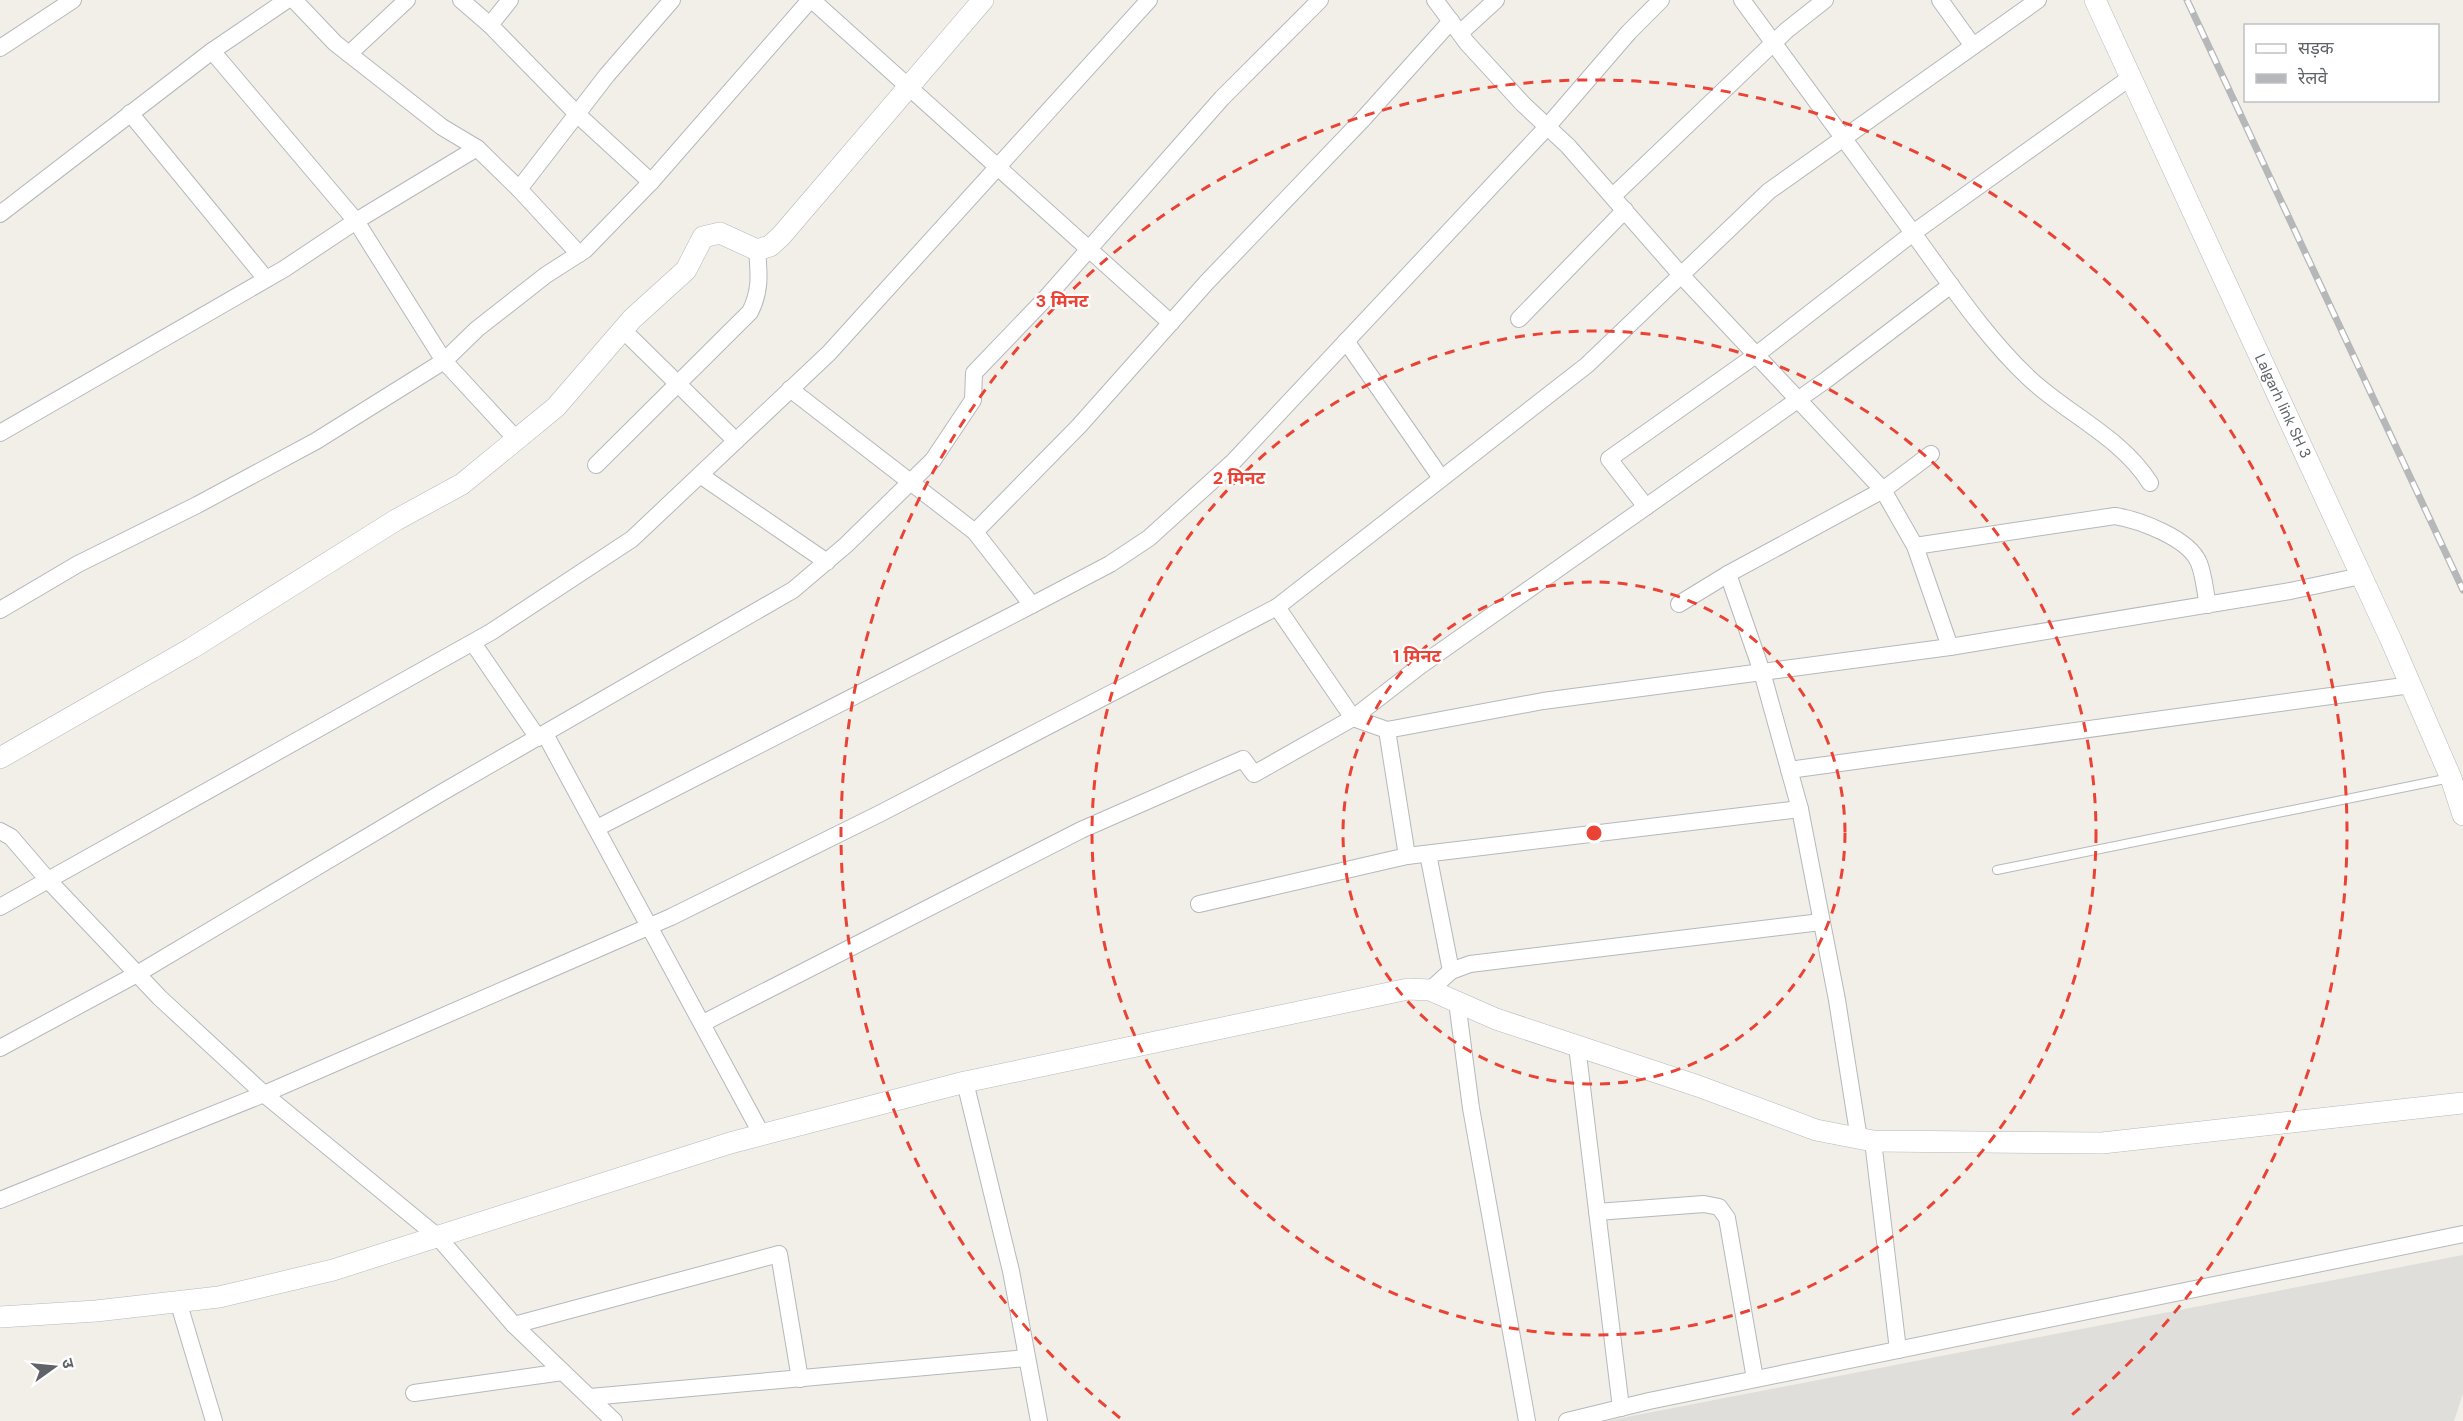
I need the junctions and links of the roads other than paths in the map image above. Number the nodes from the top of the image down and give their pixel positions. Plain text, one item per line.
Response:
1 (73, 0) edge
2 (287, 0) edge
3 (294, 0) edge
4 (407, 0) edge
5 (461, 0) edge
6 (510, 0) edge
7 (672, 0) edge
8 (811, 0) edge
9 (983, 0) edge
10 (1148, 0) edge
11 (1320, 0) edge
12 (1436, 0) edge
13 (1496, 0) edge
14 (1661, 0) edge
15 (1742, 0) edge
16 (1825, 0) edge
17 (1940, 0) edge
18 (2038, 0) edge
19 (2096, 0) edge
20 (490, 25) junction
21 (1455, 27) junction
22 (1774, 42) junction
23 (1973, 46) junction
24 (0, 48) edge
25 (212, 51) junction
26 (349, 54) junction
27 (2131, 77) junction
28 (908, 86) junction
29 (130, 113) junction
30 (578, 115) junction
31 (1547, 127) junction
32 (1843, 137) junction
33 (477, 148) junction
34 (999, 166) junction
35 (651, 182) junction
36 (519, 189) junction
37 (1613, 196) junction
38 (1626, 210) junction
39 (0, 214) edge
40 (356, 221) junction
41 (1913, 233) junction
42 (757, 250) junction
43 (1088, 250) junction
44 (579, 254) junction
45 (1681, 275) junction
46 (266, 279) junction
47 (1952, 285) junction
48 (1519, 319) dead end
49 (1171, 323) junction
50 (623, 330) junction
51 (1346, 341) junction
52 (1756, 355) junction
53 (444, 361) junction
54 (677, 383) junction
55 (790, 389) junction
56 (1799, 399) junction
57 (0, 433) edge
58 (517, 440) junction
59 (736, 441) junction
60 (1931, 454) dead end
61 (596, 465) dead end
62 (700, 475) junction
63 (1441, 478) junction
64 (910, 482) junction
65 (2150, 483) dead end
66 (1883, 490) junction
67 (1646, 507) junction
68 (975, 532) junction
69 (1915, 546) junction
70 (827, 561) junction
71 (1728, 574) junction
72 (2361, 576) junction
73 (1678, 604) dead end
74 (1032, 605) junction
75 (2208, 605) junction
76 (1277, 607) junction
77 (0, 609) edge
78 (473, 643) junction
79 (1950, 647) junction
80 (1762, 672) junction
81 (2411, 685) junction
82 (1353, 718) junction
83 (1387, 730) junction
84 (542, 736) junction
85 (0, 758) edge
86 (1789, 770) junction
87 (2451, 778) junction
88 (1800, 809) junction
89 (2463, 815) edge
90 (597, 828) junction
91 (0, 831) edge
92 (1428, 854) junction
93 (1407, 856) junction
94 (1997, 870) dead end
95 (48, 880) junction
96 (1198, 904) dead end
97 (0, 907) edge
98 (1821, 922) junction
99 (651, 926) junction
100 (1451, 971) junction
101 (137, 974) junction
102 (1430, 990) junction
103 (1457, 1002) junction
104 (703, 1023) junction
105 (1577, 1046) junction
106 (0, 1048) edge
107 (965, 1082) junction
108 (264, 1094) junction
109 (2463, 1103) edge
110 (762, 1135) junction
111 (1866, 1140) junction
112 (0, 1200) edge
113 (1597, 1212) junction
114 (2463, 1234) edge
115 (438, 1237) junction
116 (178, 1301) junction
117 (0, 1317) edge
118 (514, 1325) junction
119 (1898, 1350) junction
120 (1026, 1358) junction
121 (563, 1372) junction
122 (800, 1379) junction
123 (1755, 1379) junction
124 (414, 1393) dead end
125 (590, 1397) junction
126 (1621, 1408) junction
127 (214, 1421) edge
128 (614, 1421) edge
129 (1039, 1421) edge
130 (1527, 1421) edge
131 (1567, 1421) edge

1 - 24 street
2 - 25 street
3 - 26 street
4 - 26 street
5 - 20 street
6 - 20 street
7 - 30 street
8 - 28 street
8 - 35 street
9 - 28 street
10 - 34 street
11 - 43 street
12 - 21 street
13 - 21 street
14 - 31 street
15 - 22 street
16 - 22 street
17 - 23 street
18 - 23 street
19 - 27 street, Lalgarh link SH 3
20 - 30 street
21 - 31 street
21 - 49 street
22 - 32 street
22 - 37 street
23 - 32 street
25 - 29 street
25 - 40 street
26 - 33 street
27 - 41 street
27 - 72 street, Lalgarh link SH 3
28 - 34 street
28 - 42 street
29 - 39 street
29 - 46 street
30 - 35 street
30 - 36 street
31 - 37 street
31 - 51 street
32 - 41 street
32 - 45 street
33 - 36 street
33 - 40 street
34 - 43 street
34 - 55 street
35 - 44 street
36 - 44 street
37 - 38 street
38 - 45 street
38 - 48 street
40 - 46 street
40 - 53 street
41 - 47 street
41 - 52 street
42 - 50 street
42 - 54 street
43 - 49 street
43 - 64 street
44 - 53 street
45 - 52 street
45 - 63 street
46 - 57 street
47 - 56 street
47 - 65 street
49 - 68 street
50 - 54 street
50 - 58 street
51 - 63 street
51 - 74 street
52 - 56 street
52 - 67 street
53 - 58 street
53 - 77 street
54 - 59 street
54 - 61 street
55 - 59 street
55 - 64 street
56 - 66 street
56 - 67 street
58 - 85 street
59 - 62 street
60 - 66 street
62 - 70 street
62 - 78 street
63 - 76 street
64 - 68 street
64 - 70 street
66 - 69 street
66 - 71 street
67 - 82 street
68 - 74 street
69 - 75 street
69 - 79 street
70 - 84 street
71 - 73 street
71 - 80 street
72 - 75 street
72 - 81 street, Lalgarh link SH 3
74 - 90 street
75 - 79 street
76 - 82 street
76 - 99 street
78 - 84 street
78 - 95 street
79 - 80 street
80 - 83 street
80 - 86 street
81 - 86 street
81 - 87 street, Lalgarh link SH 3
82 - 83 street
82 - 104 street
83 - 93 street
84 - 90 street
84 - 101 street
86 - 88 street
87 - 89 street, Lalgarh link SH 3
87 - 94 lane
88 - 92 street
88 - 98 street
90 - 99 street
91 - 95 street
92 - 93 street
92 - 100 street
93 - 96 street
95 - 97 street
95 - 101 street
98 - 100 street
98 - 111 street
99 - 104 street
99 - 108 street
100 - 102 street
101 - 106 street
101 - 108 street
102 - 103 street
102 - 107 street
103 - 105 street
103 - 130 street
104 - 110 street
105 - 111 street
105 - 113 street
107 - 110 street
107 - 120 street
108 - 112 street
108 - 115 street
109 - 111 street
110 - 115 street
111 - 119 street
113 - 123 street
113 - 126 street
114 - 119 street
115 - 116 street
115 - 118 street
116 - 117 street
116 - 127 street
118 - 121 street
118 - 122 street
119 - 123 street
120 - 122 street
120 - 129 street
121 - 124 street
121 - 125 street
122 - 125 street
123 - 126 street
125 - 128 street
126 - 131 street

